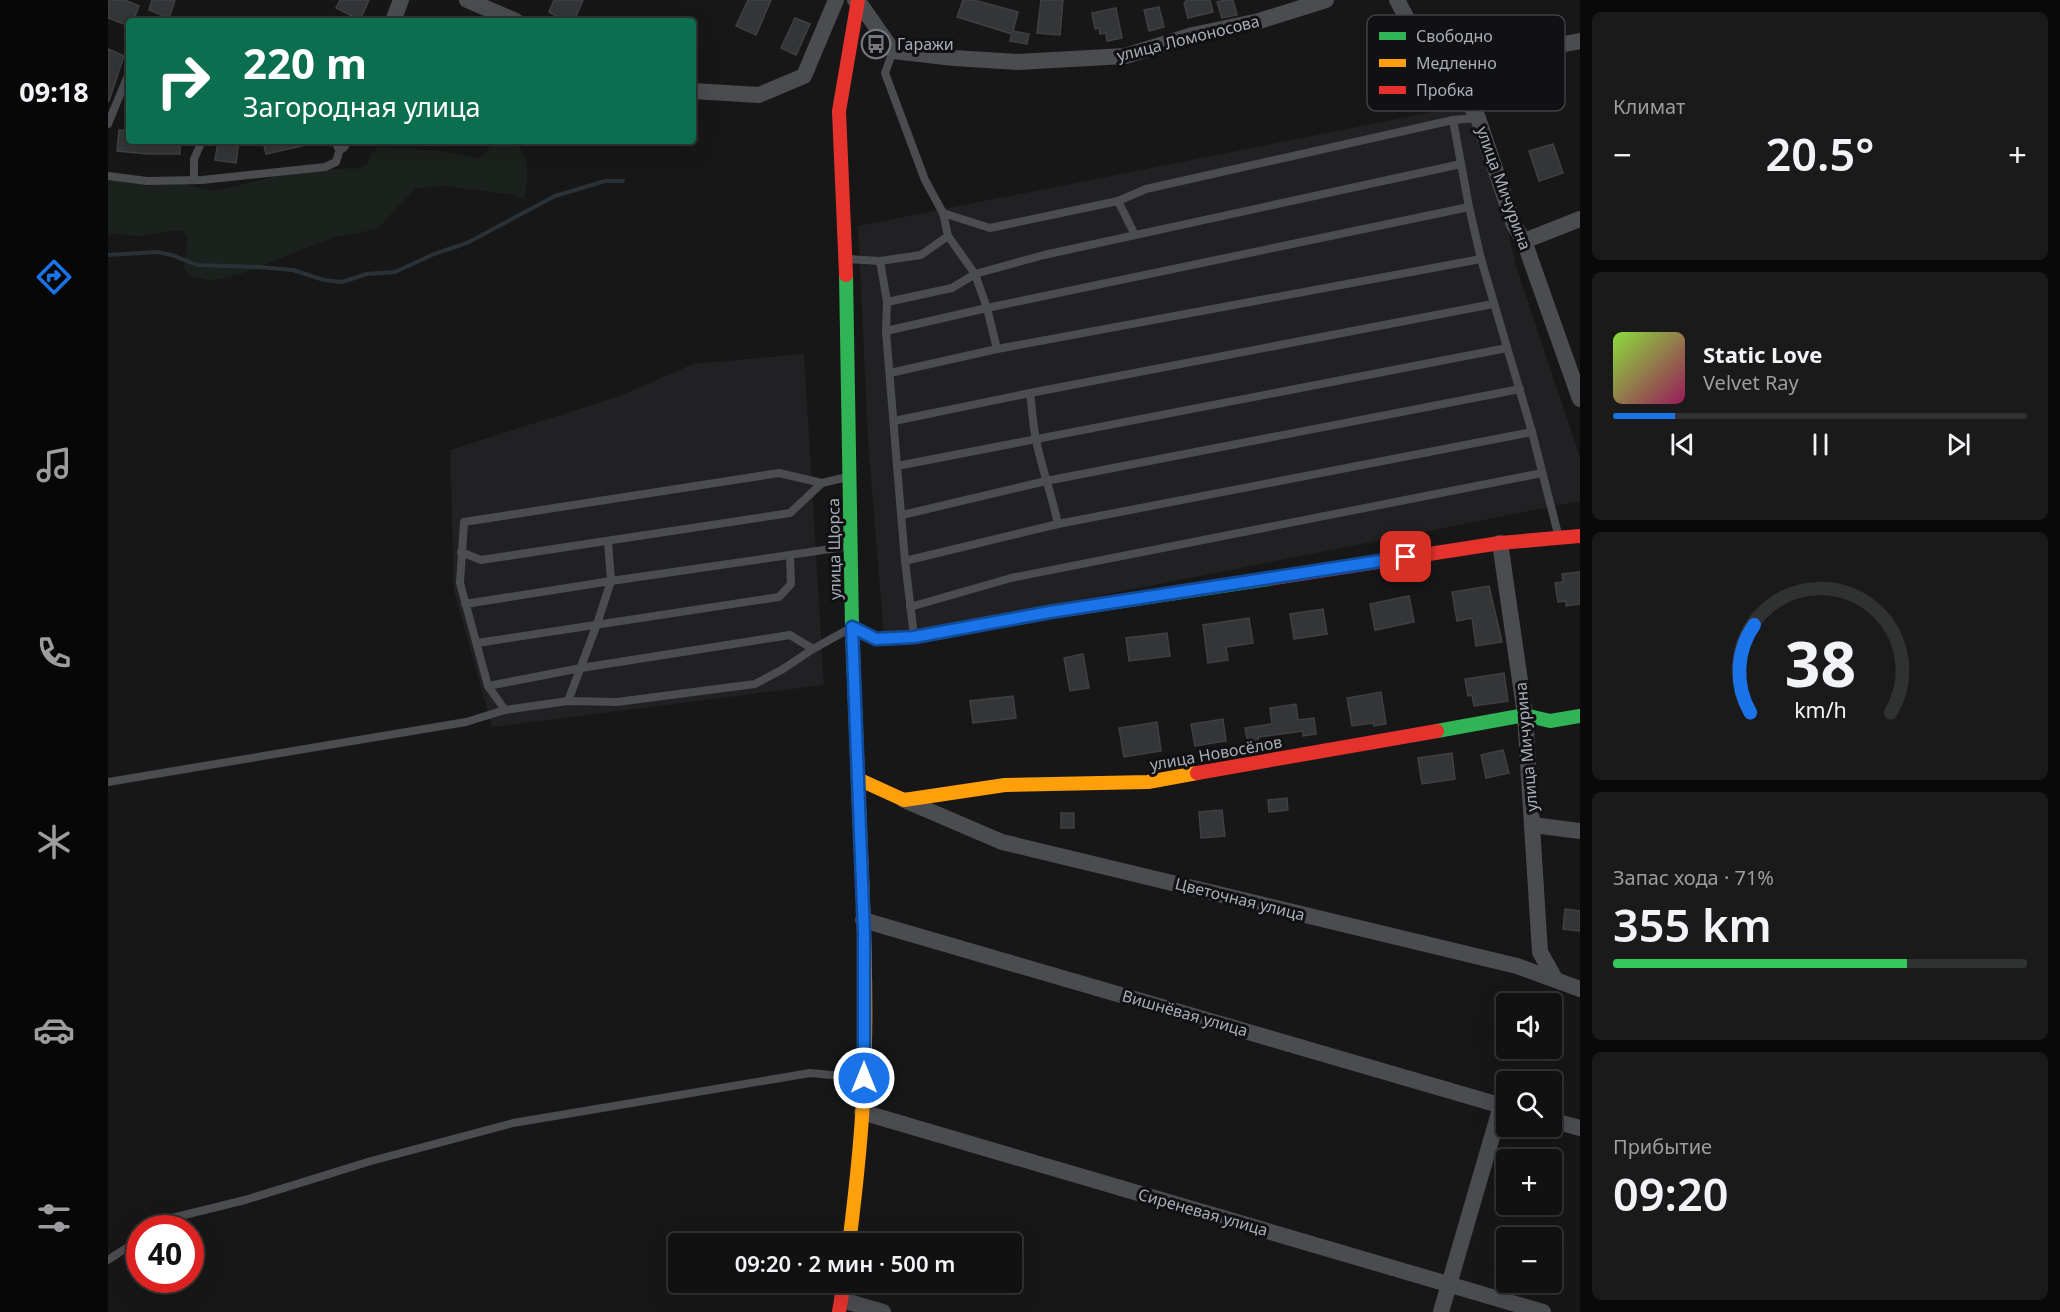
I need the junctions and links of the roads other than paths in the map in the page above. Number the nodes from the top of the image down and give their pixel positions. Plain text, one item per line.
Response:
1 (401, 0) edge
2 (467, 0) edge
3 (836, 0) edge
4 (857, 0) edge
5 (1326, 0) edge
6 (1397, 0) edge
7 (1405, 15) edge
8 (394, 18) edge
9 (509, 18) edge
10 (1580, 41) edge
11 (1565, 44) edge
12 (893, 51) junction
13 (126, 80) edge
14 (696, 91) edge
15 (1474, 111) edge
16 (1478, 118) junction
17 (1453, 120) junction
18 (108, 123) edge
19 (201, 144) edge
20 (342, 144) edge
21 (1461, 164) junction
22 (108, 176) edge
23 (194, 180) junction
24 (1118, 201) junction
25 (1469, 207) junction
26 (944, 213) junction
27 (1580, 219) edge
28 (1135, 235) junction
29 (948, 236) junction
30 (1524, 241) junction
31 (846, 259) junction
32 (1481, 259) junction
33 (880, 261) junction
34 (975, 274) junction
35 (887, 302) junction
36 (1493, 304) junction
37 (987, 308) junction
38 (886, 331) junction
39 (1507, 348) junction
40 (998, 349) junction
41 (890, 373) junction
42 (1520, 389) junction
43 (1579, 392) edge
44 (1030, 393) junction
45 (894, 421) junction
46 (1532, 432) junction
47 (1036, 438) junction
48 (897, 466) junction
49 (1542, 473) junction
50 (850, 476) junction
51 (1046, 481) junction
52 (822, 483) junction
53 (902, 515) junction
54 (1058, 524) junction
55 (1580, 536) edge
56 (1560, 538) junction
57 (608, 541) junction
58 (1500, 543) junction
59 (851, 546) junction
60 (461, 552) junction
61 (789, 556) junction
62 (905, 561) junction
63 (611, 581) junction
64 (465, 604) junction
65 (910, 607) junction
66 (597, 624) junction
67 (852, 627) junction
68 (914, 637) junction
69 (477, 643) junction
70 (813, 649) junction
71 (581, 668) junction
72 (488, 686) junction
73 (568, 701) junction
74 (505, 710) junction
75 (1525, 714) junction
76 (1580, 716) edge
77 (858, 778) junction
78 (108, 782) edge
79 (903, 800) junction
80 (1533, 825) junction
81 (1580, 831) edge
82 (863, 920) junction
83 (1540, 952) junction
84 (1517, 966) junction
85 (1555, 979) junction
86 (1580, 989) edge
87 (864, 1078) junction
88 (1496, 1104) edge
89 (862, 1112) junction
90 (1562, 1123) edge
91 (1580, 1128) edge
92 (1496, 1132) edge
93 (184, 1215) edge
94 (850, 1233) edge
95 (126, 1248) edge
96 (108, 1260) edge
97 (1449, 1284) junction
98 (841, 1306) edge
99 (884, 1312) edge
100 (1441, 1312) edge
101 (1543, 1312) edge

1 - 8 street
2 - 9 street
3 - 14 street
4 - 12 street
4 - 31 street, улица Щорса
5 - 12 street, улица Ломоносова
6 - 7 street
10 - 11 street
12 - 26 lane
13 - 18 lane
15 - 16 street, улица Мичурина
16 - 17 lane
16 - 30 street, улица Мичурина
17 - 21 lane
17 - 24 lane
19 - 23 lane
20 - 23 lane
21 - 25 lane
21 - 28 lane
22 - 23 lane
24 - 26 lane
24 - 28 lane
25 - 32 lane
25 - 37 lane
26 - 29 lane
27 - 30 street
28 - 34 lane
29 - 33 lane
29 - 34 lane
30 - 43 street, улица Мичурина
31 - 33 lane
31 - 50 street, улица Щорса
32 - 36 lane
32 - 40 lane
33 - 35 lane
34 - 35 lane
34 - 37 lane
35 - 38 lane
36 - 39 lane
36 - 44 lane
37 - 38 lane
37 - 40 lane
38 - 41 lane
39 - 42 lane
39 - 47 lane
40 - 41 lane
41 - 45 lane
42 - 46 lane
42 - 51 lane
44 - 45 lane
44 - 47 lane
45 - 48 lane
46 - 49 lane
46 - 54 lane
47 - 48 lane
47 - 51 lane
48 - 53 lane
49 - 56 lane
49 - 65 lane
50 - 52 lane
50 - 59 street, улица Щорса
51 - 53 lane
51 - 54 lane
52 - 57 lane
52 - 60 lane
53 - 62 lane
54 - 62 lane
55 - 56 street
56 - 58 street
57 - 60 lane
57 - 63 lane
58 - 68 street
58 - 75 street, улица Мичурина
59 - 61 lane
59 - 67 street, улица Щорса
60 - 64 lane
61 - 63 lane
61 - 66 lane
62 - 65 lane
63 - 64 lane
63 - 66 lane
64 - 69 lane
65 - 68 lane
66 - 69 lane
66 - 71 lane
67 - 68 street
67 - 70 lane
67 - 77 street, улица Щорса
69 - 72 lane
70 - 71 lane
70 - 73 lane
71 - 72 lane
71 - 73 lane
72 - 74 lane
73 - 74 lane
74 - 78 lane
75 - 76 street, улица Новосёлов
75 - 79 street, улица Новосёлов
75 - 80 street, улица Мичурина
77 - 79 street
77 - 82 street, улица Щорса
79 - 84 street, Цветочная улица
80 - 81 street
80 - 83 street, улица Мичурина
82 - 87 street, улица Щорса
82 - 88 street, Вишнёвая улица
83 - 84 street
83 - 85 street, улица Мичурина
84 - 85 street, Цветочная улица
85 - 86 street, Цветочная улица
87 - 89 street, улица Щорса
87 - 93 lane
89 - 94 street, улица Щорса
89 - 97 street, Сиреневая улица
90 - 91 street
92 - 97 street
95 - 96 lane
97 - 100 street
97 - 101 street, Сиреневая улица
98 - 99 street

